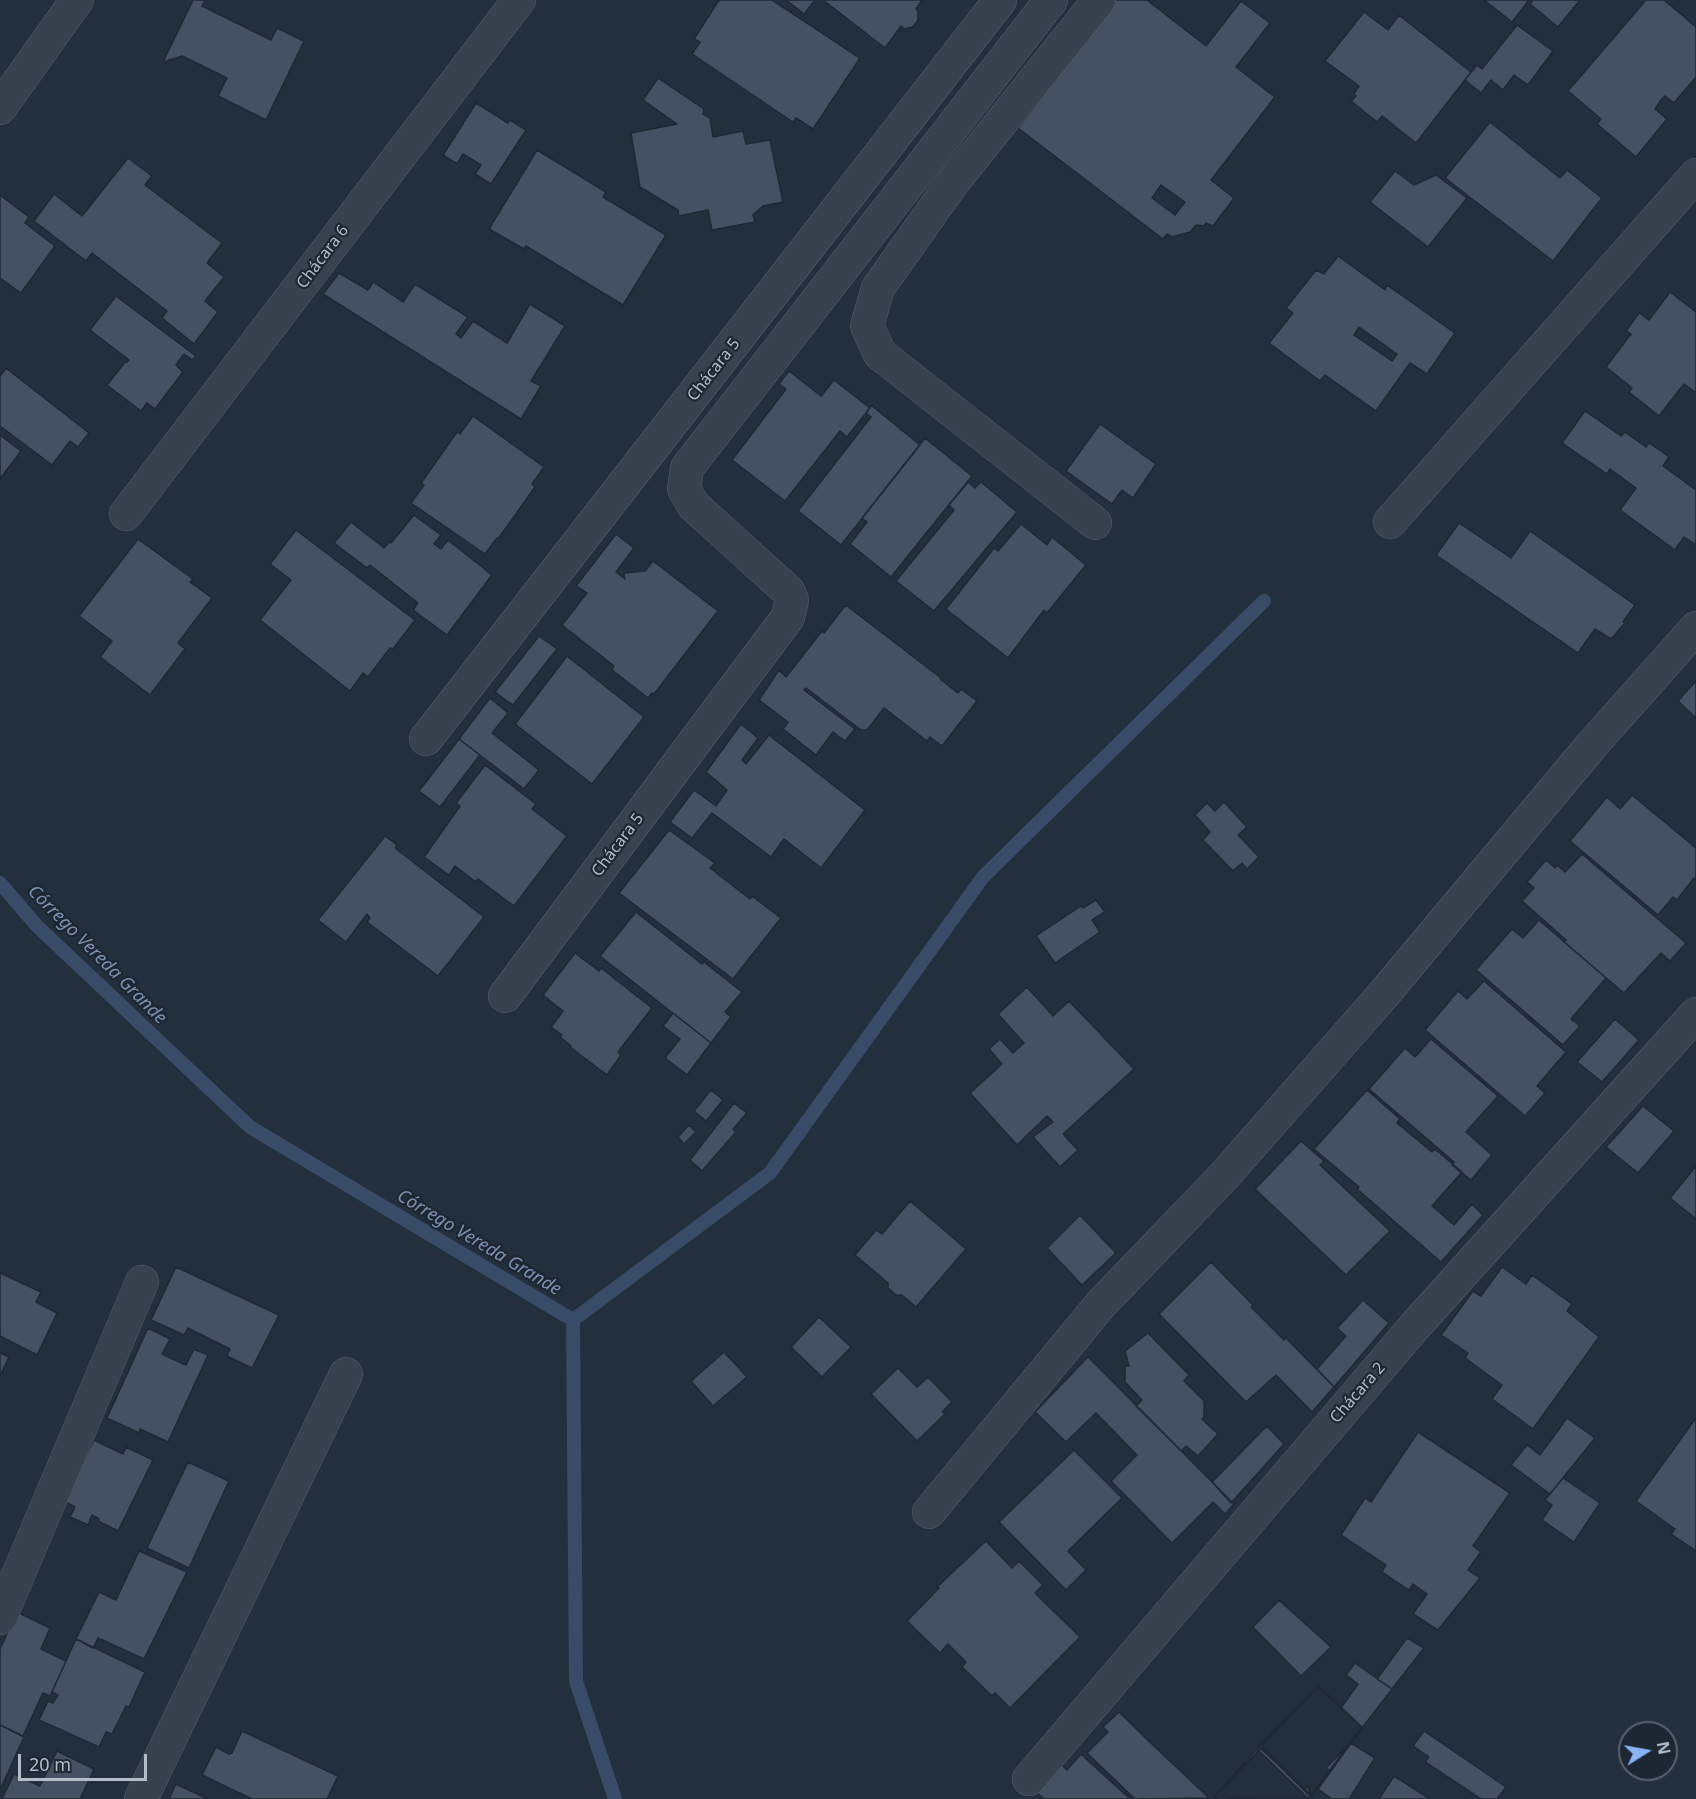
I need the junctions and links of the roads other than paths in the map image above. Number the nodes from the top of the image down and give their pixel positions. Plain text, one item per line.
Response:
1 (77, 0) edge
2 (519, 0) edge
3 (1000, 0) edge
4 (1051, 0) edge
5 (1099, 0) edge
6 (0, 108) edge
7 (1696, 175) edge
8 (126, 514) dead end
9 (1390, 522) dead end
10 (1095, 523) dead end
11 (1696, 628) edge
12 (426, 739) dead end
13 (505, 996) dead end
14 (1696, 1014) edge
15 (142, 1282) dead end
16 (346, 1374) dead end
17 (929, 1512) dead end
18 (0, 1618) edge
19 (1029, 1779) dead end
20 (141, 1799) edge

1 - 6 street
2 - 8 street, Chácara 6
3 - 12 street, Chácara 5
4 - 13 street, Chácara 5
5 - 10 street
7 - 9 street
11 - 17 street
14 - 19 street, Chácara 2
15 - 18 street
16 - 20 street

